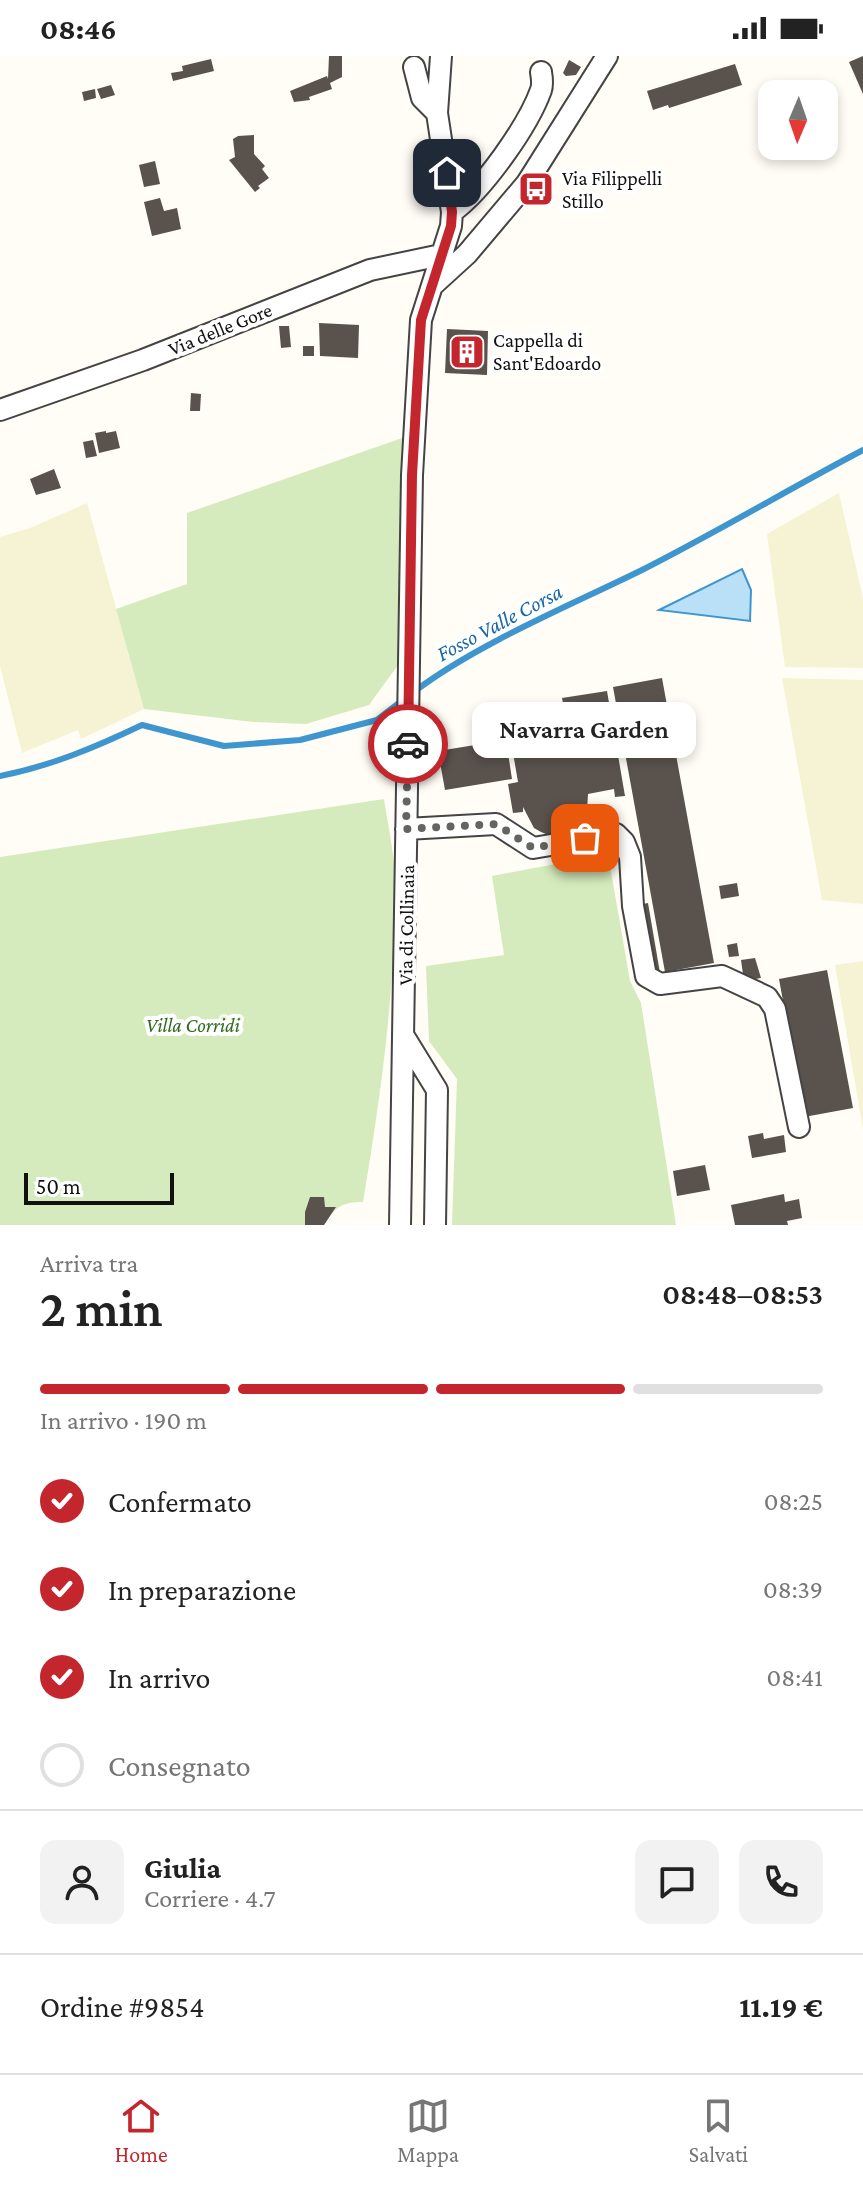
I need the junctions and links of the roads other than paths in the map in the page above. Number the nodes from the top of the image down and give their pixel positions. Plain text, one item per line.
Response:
1 (441, 56) edge
2 (607, 56) edge
3 (414, 67) dead end
4 (541, 72) dead end
5 (437, 113) junction
6 (427, 189) dead end
7 (451, 202) junction
8 (441, 255) junction
9 (433, 285) junction
10 (0, 410) edge
11 (406, 829) junction
12 (404, 1038) junction
13 (799, 1127) dead end
14 (400, 1225) edge
15 (435, 1225) edge

1 - 5 street, Via di Collinaia
2 - 9 street
3 - 5 street
4 - 7 street
5 - 7 street, Via di Collinaia
6 - 7 street
7 - 8 street, Via di Collinaia
8 - 9 street, Via di Collinaia
8 - 10 street, Via delle Gore
9 - 11 street, Via di Collinaia
11 - 12 street, Via di Collinaia
11 - 13 street
12 - 14 street, Via di Collinaia
12 - 15 street

